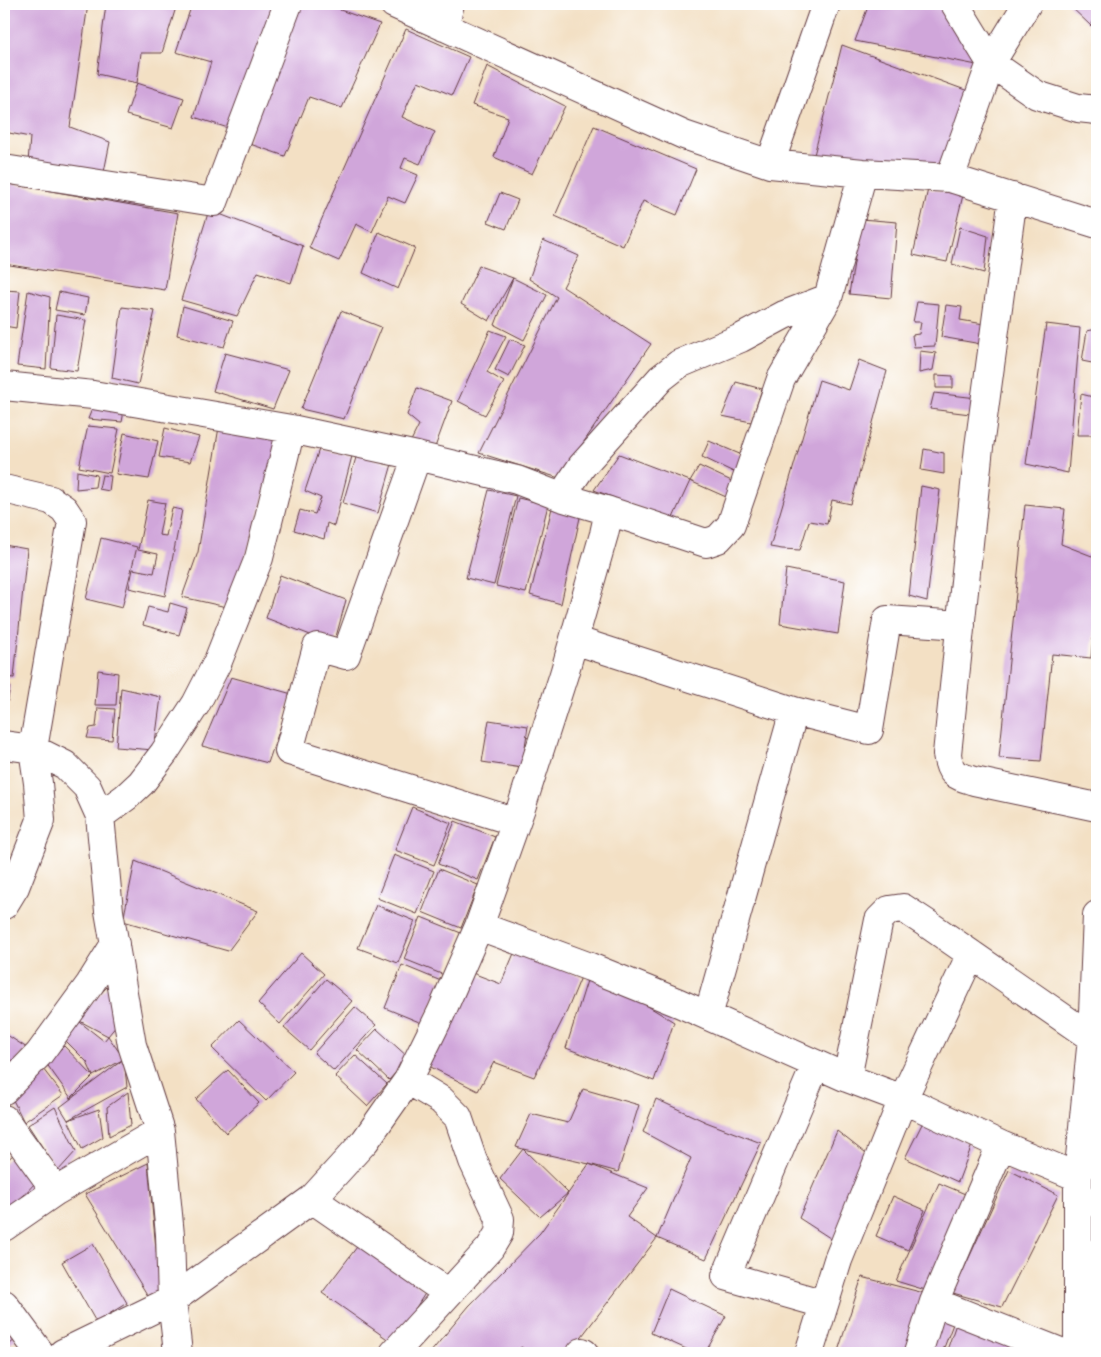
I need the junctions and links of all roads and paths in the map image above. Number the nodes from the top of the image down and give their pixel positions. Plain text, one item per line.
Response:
1 (288, 4) edge
2 (394, 4) edge
3 (826, 4) edge
4 (954, 4) edge
5 (1027, 4) edge
6 (447, 15) edge
7 (991, 63) junction
8 (1097, 110) edge
9 (770, 164) junction
10 (4, 169) edge
11 (863, 173) junction
12 (950, 178) junction
13 (1013, 197) junction
14 (1097, 224) edge
15 (828, 298) junction
16 (4, 386) edge
17 (291, 429) junction
18 (417, 456) junction
19 (4, 489) edge
20 (561, 497) junction
21 (609, 511) junction
22 (961, 624) junction
23 (574, 640) junction
24 (794, 712) junction
25 (4, 745) edge
26 (33, 749) junction
27 (1097, 807) edge
28 (100, 816) junction
29 (516, 822) junction
30 (4, 905) edge
31 (1097, 915) edge
32 (479, 926) junction
33 (115, 944) junction
34 (971, 954) junction
35 (708, 1016) junction
36 (1092, 1038) junction
37 (816, 1064) junction
38 (847, 1078) junction
39 (408, 1080) junction
40 (4, 1090) edge
41 (903, 1099) junction
42 (4, 1119) edge
43 (160, 1131) junction
44 (1001, 1144) junction
45 (1084, 1189) edge
46 (56, 1191) junction
47 (312, 1199) junction
48 (4, 1227) edge
49 (448, 1293) junction
50 (172, 1300) junction
51 (934, 1302) junction
52 (4, 1304) edge
53 (824, 1304) junction
54 (40, 1353) edge
55 (63, 1353) edge
56 (178, 1353) edge
57 (394, 1353) edge
58 (808, 1353) edge
59 (918, 1353) edge
60 (1063, 1353) edge
61 (1078, 1353) edge

1 - 10 street
2 - 6 street
3 - 9 street
4 - 7 street
5 - 7 street
6 - 9 street
7 - 8 street
7 - 12 street
9 - 11 street
11 - 12 street
11 - 15 street
12 - 13 street
13 - 14 street
13 - 22 street
15 - 20 street
15 - 21 street
16 - 17 street
17 - 18 street
17 - 28 street
18 - 20 street
18 - 29 street
19 - 26 street
20 - 21 street
21 - 23 street
22 - 24 street
22 - 27 street
23 - 24 street
23 - 29 street
24 - 35 street
25 - 26 street
26 - 28 street
26 - 30 street
28 - 33 street
29 - 32 street
31 - 36 street
32 - 35 street
32 - 39 street
33 - 40 street
33 - 43 street
34 - 36 street
34 - 38 street
34 - 41 street
35 - 37 street
36 - 45 street
37 - 38 street
37 - 53 street
38 - 41 street
39 - 47 street
39 - 49 street
41 - 44 street
41 - 53 street
42 - 46 street
43 - 46 street
43 - 50 street
44 - 45 street
44 - 51 street
45 - 61 street
46 - 48 street
47 - 49 street
47 - 50 street
49 - 57 street
50 - 55 street
50 - 56 street
51 - 59 street
51 - 60 street
52 - 54 street
53 - 58 street

